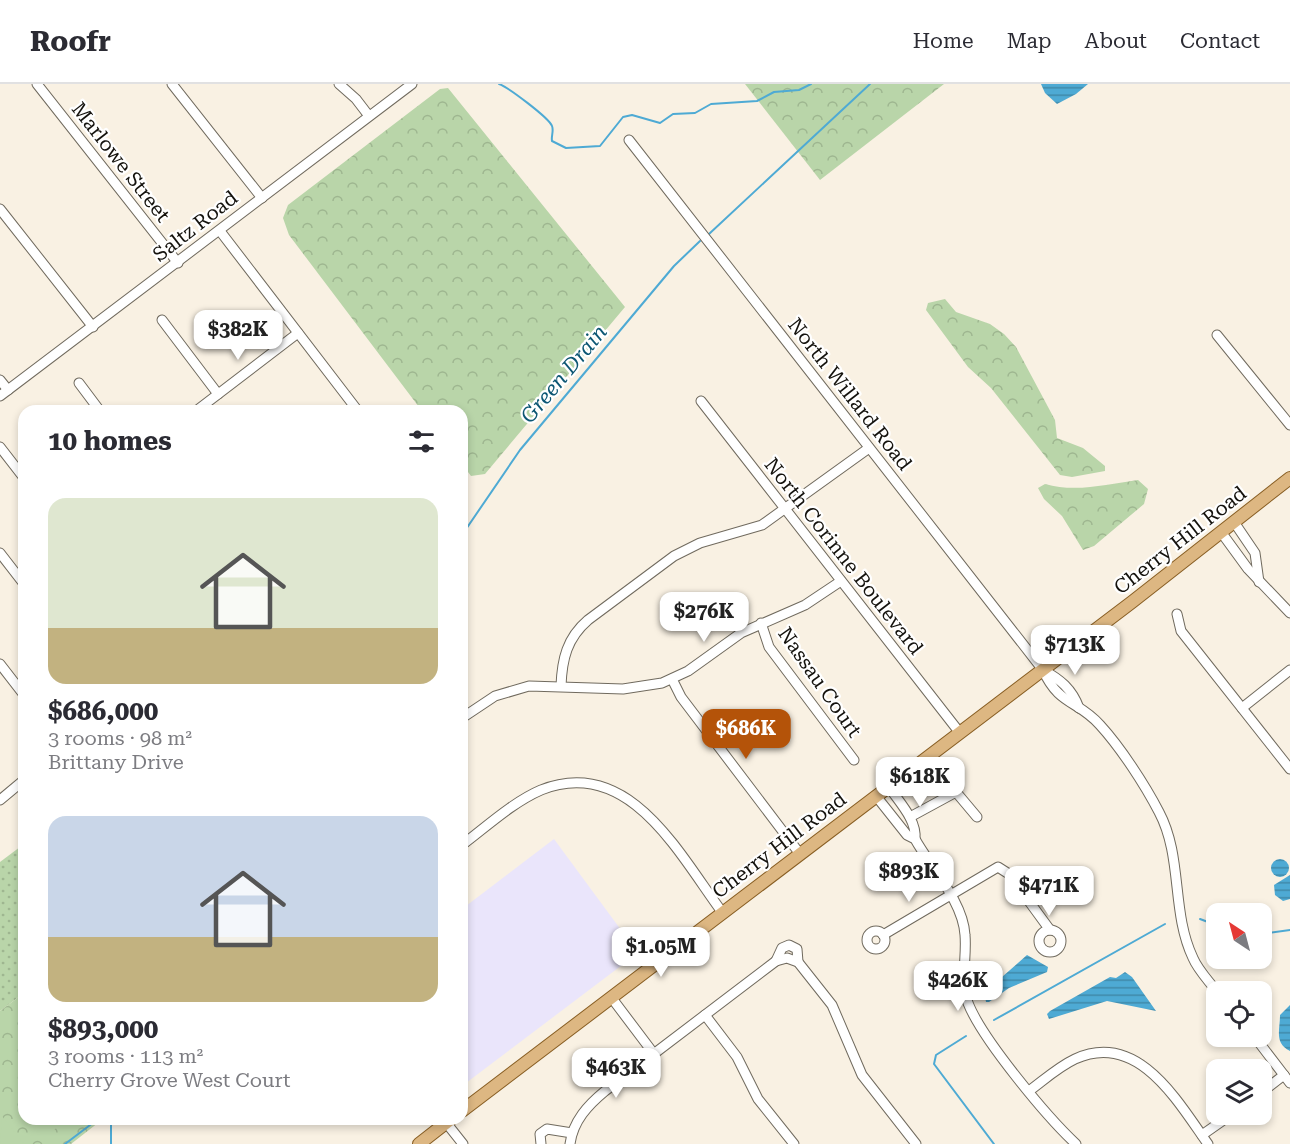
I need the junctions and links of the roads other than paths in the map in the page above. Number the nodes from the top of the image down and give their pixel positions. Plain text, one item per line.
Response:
1 (37, 84) edge
2 (172, 84) edge
3 (339, 84) edge
4 (412, 84) edge
5 (369, 117) junction
6 (629, 140) dead end
7 (262, 198) junction
8 (0, 209) edge
9 (220, 231) junction
10 (178, 263) junction
11 (162, 320) dead end
12 (93, 327) junction
13 (298, 333) junction
14 (1217, 335) dead end
15 (0, 380) edge
16 (79, 383) dead end
17 (4, 393) edge
18 (218, 394) junction
19 (700, 401) dead end
20 (96, 405) edge
21 (204, 405) edge
22 (351, 405) edge
23 (1290, 425) edge
24 (0, 447) edge
25 (869, 448) junction
26 (18, 470) edge
27 (1290, 478) edge
28 (785, 509) junction
29 (1234, 522) junction
30 (1221, 532) junction
31 (0, 553) edge
32 (18, 576) edge
33 (841, 581) junction
34 (1259, 582) junction
35 (1290, 613) edge
36 (1177, 614) dead end
37 (761, 623) junction
38 (0, 663) edge
39 (1043, 670) junction
40 (1290, 670) edge
41 (672, 679) junction
42 (561, 686) junction
43 (18, 687) edge
44 (1242, 708) junction
45 (468, 714) edge
46 (960, 734) junction
47 (854, 760) dead end
48 (1289, 764) edge
49 (18, 785) edge
50 (889, 787) junction
51 (876, 796) junction
52 (0, 800) edge
53 (977, 816) dead end
54 (910, 818) junction
55 (915, 839) junction
56 (468, 841) edge
57 (800, 854) junction
58 (950, 894) junction
59 (722, 912) junction
60 (1050, 930) dead end
61 (883, 935) dead end
62 (776, 961) junction
63 (794, 961) junction
64 (1209, 981) edge
65 (611, 998) junction
66 (705, 1015) junction
67 (1262, 1047) edge
68 (654, 1054) junction
69 (1287, 1079) edge
70 (1272, 1087) edge
71 (1029, 1091) junction
72 (468, 1105) edge
73 (441, 1125) edge
74 (450, 1125) edge
75 (1216, 1125) edge
76 (572, 1133) junction
77 (1202, 1135) junction
78 (418, 1144) edge
79 (463, 1144) edge
80 (541, 1144) edge
81 (570, 1144) edge
82 (794, 1144) edge
83 (916, 1144) edge
84 (1076, 1144) edge
85 (1208, 1144) edge

1 - 10 street, Marlowe Street
2 - 7 street
3 - 5 street
4 - 5 street, Saltz Road
5 - 7 street, Saltz Road
6 - 25 street, North Willard Road
7 - 9 street, Saltz Road
8 - 12 street
9 - 10 street, Saltz Road
9 - 13 street
10 - 12 street, Saltz Road
11 - 18 street
12 - 17 street, Saltz Road
13 - 18 street
13 - 22 street
14 - 23 street
15 - 17 street
16 - 20 street
18 - 21 street
19 - 28 street, North Corinne Boulevard
24 - 26 street
25 - 28 street
25 - 39 street, North Willard Road
27 - 29 main road, Cherry Hill Road
28 - 33 street, North Corinne Boulevard
28 - 42 street
29 - 30 main road, Cherry Hill Road
29 - 34 street
30 - 34 street
30 - 39 main road, Cherry Hill Road
31 - 32 street
33 - 37 street
33 - 46 street, North Corinne Boulevard
34 - 35 street
36 - 44 street
37 - 41 street
37 - 47 street, Nassau Court
38 - 43 street
39 - 46 main road, Cherry Hill Road
39 - 64 street, North Willard Road
40 - 44 street
41 - 42 street
41 - 57 street
42 - 45 street
44 - 48 street
46 - 50 main road, Cherry Hill Road
49 - 52 street
50 - 51 main road, Cherry Hill Road
50 - 54 street
51 - 55 street
51 - 57 main road, Cherry Hill Road
53 - 54 street
54 - 55 street
55 - 58 street
56 - 59 street
57 - 59 main road, Cherry Hill Road
58 - 60 street
58 - 61 street
58 - 71 street
59 - 65 main road, Cherry Hill Road
62 - 63 street
62 - 63 street
62 - 66 street
63 - 83 street
65 - 68 street
65 - 72 main road, Cherry Hill Road
66 - 68 street
66 - 82 street
67 - 69 street
68 - 76 street
69 - 70 street
71 - 77 street
71 - 84 street
73 - 78 main road
74 - 79 street
75 - 77 street
76 - 80 street
76 - 81 street
77 - 85 street

